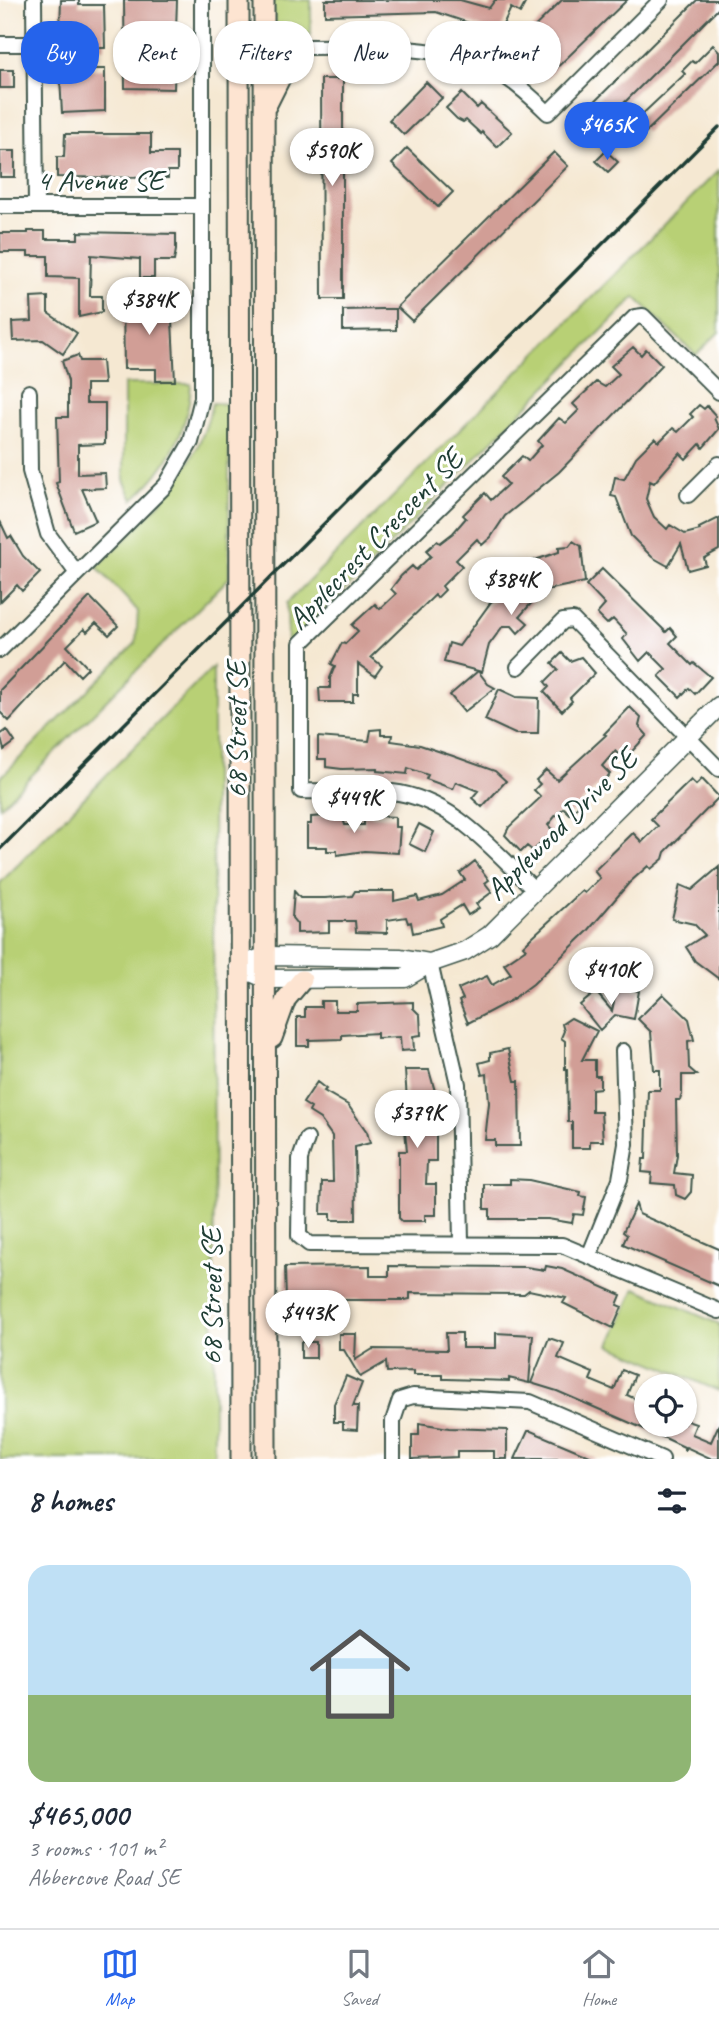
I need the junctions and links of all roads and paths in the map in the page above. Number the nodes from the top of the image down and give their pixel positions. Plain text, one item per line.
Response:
1 (34, 0) edge
2 (202, 0) edge
3 (239, 0) edge
4 (264, 0) edge
5 (661, 0) edge
6 (34, 21) edge
7 (239, 21) edge
8 (264, 21) edge
9 (0, 44) edge
10 (21, 44) edge
11 (314, 49) edge
12 (34, 84) edge
13 (239, 84) edge
14 (264, 84) edge
15 (277, 84) edge
16 (264, 110) junction
17 (0, 206) edge
18 (36, 206) junction
19 (201, 206) junction
20 (29, 392) dead end
21 (719, 392) edge
22 (719, 464) edge
23 (688, 495) dead end
24 (76, 572) junction
25 (0, 650) edge
26 (518, 667) dead end
27 (719, 706) edge
28 (687, 737) junction
29 (719, 769) edge
30 (535, 890) junction
31 (267, 956) junction
32 (430, 963) junction
33 (239, 967) junction
34 (267, 979) junction
35 (302, 980) junction
36 (623, 1051) dead end
37 (266, 1052) junction
38 (307, 1139) dead end
39 (461, 1242) junction
40 (589, 1256) junction
41 (719, 1311) edge
42 (241, 1459) edge
43 (266, 1459) edge
44 (393, 1459) edge
45 (662, 1459) edge

1 - 6 street
2 - 19 street
3 - 7 main road, 68 Street SE
4 - 8 main road, 68 Street SE
5 - 11 street
9 - 10 street
12 - 18 street
13 - 33 main road, 68 Street SE
14 - 16 main road, 68 Street SE
15 - 16 main road
16 - 31 main road, 68 Street SE
17 - 18 street, 4 Avenue SE
18 - 19 street, 4 Avenue SE
19 - 24 street
20 - 24 street
21 - 30 street, Applecrest Crescent SE
22 - 23 street
24 - 25 street
26 - 28 street
27 - 28 street, Applewood Drive SE
28 - 29 street
28 - 30 street, Applewood Drive SE
30 - 32 street, Applewood Drive SE
31 - 32 street, Applewood Drive SE
31 - 33 street, Applewood Drive SE
31 - 34 main road, 68 Street SE
32 - 35 street, Applewood Drive SE
32 - 39 street
33 - 34 street, Applewood Drive SE
33 - 42 main road, 68 Street SE
34 - 35 street, Applewood Drive SE
34 - 37 main road, 68 Street SE
35 - 37 main road
36 - 40 street
37 - 43 main road, 68 Street SE
38 - 39 street
39 - 40 street
40 - 41 street
44 - 45 street

